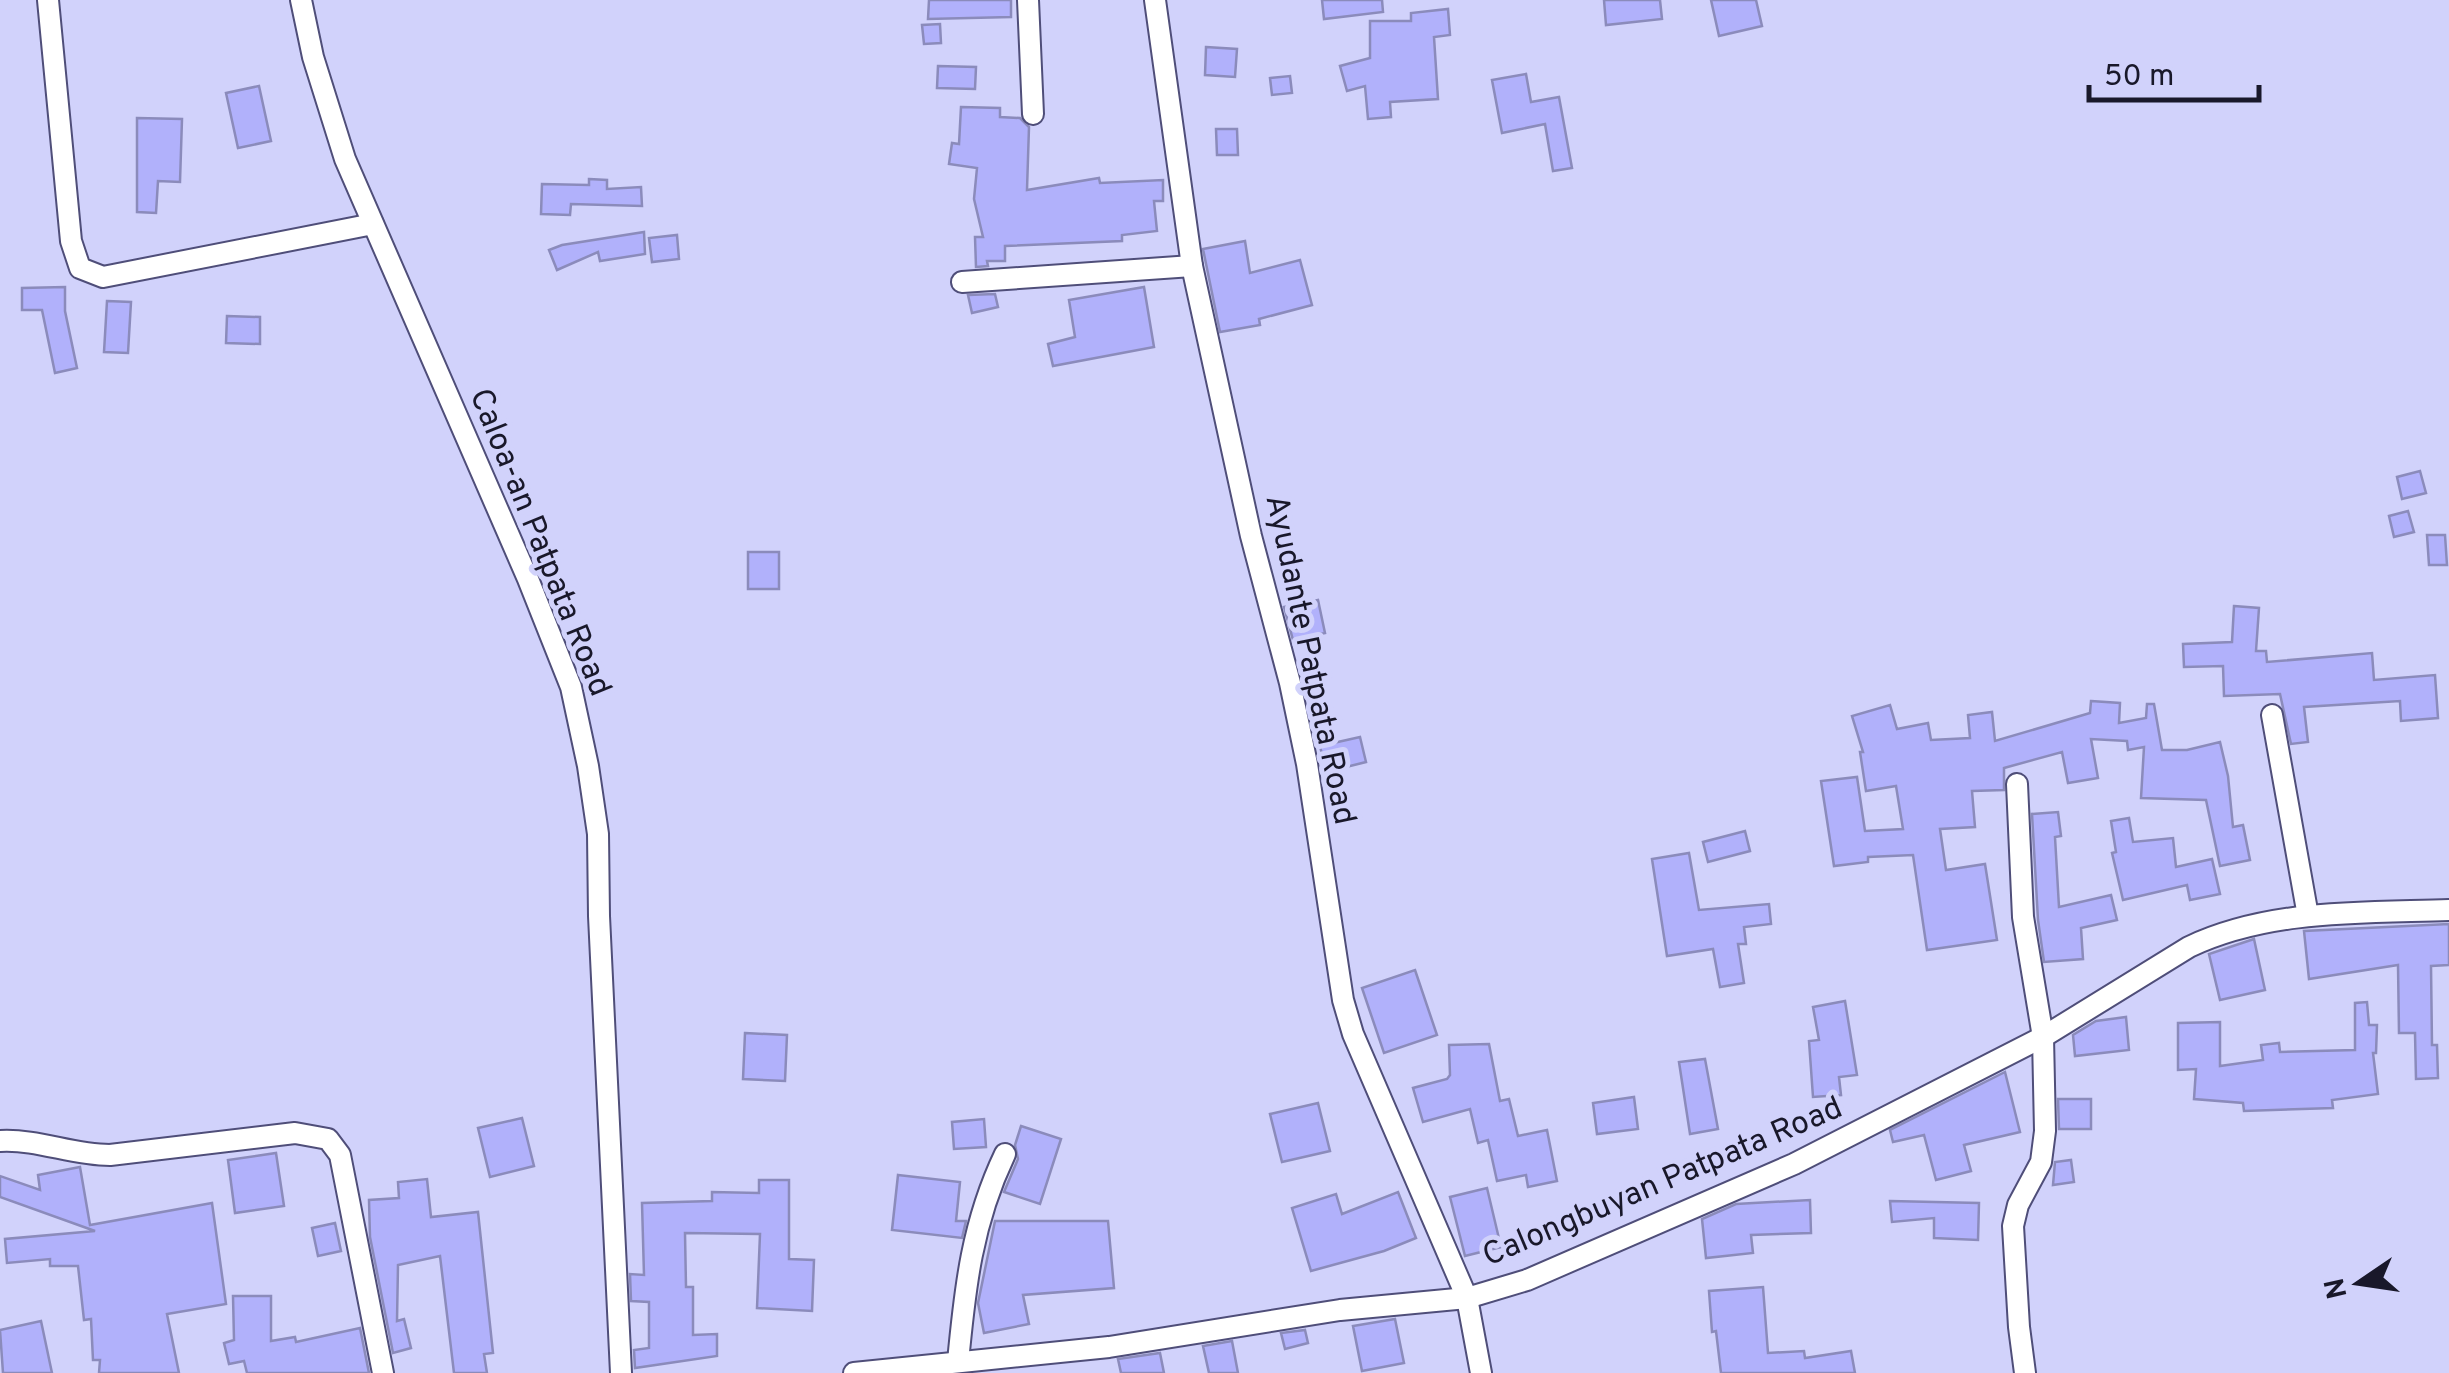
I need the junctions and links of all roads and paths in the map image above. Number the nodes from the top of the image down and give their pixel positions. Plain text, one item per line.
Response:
1 (48, 0) edge
2 (302, 0) edge
3 (1028, 0) edge
4 (1155, 0) edge
5 (1033, 114) dead end
6 (372, 224) junction
7 (1192, 266) junction
8 (962, 282) dead end
9 (2272, 715) dead end
10 (2017, 784) dead end
11 (2449, 910) edge
12 (2308, 916) junction
13 (2043, 1037) junction
14 (0, 1141) edge
15 (1005, 1154) dead end
16 (1467, 1298) junction
17 (958, 1362) junction
18 (383, 1373) edge
19 (621, 1373) edge
20 (854, 1373) edge
21 (1481, 1373) edge
22 (2025, 1373) edge

1 - 6 street
2 - 6 street, Caloa-an Patpata Road
3 - 5 street
4 - 7 street, Ayudante Patpata Road
6 - 19 street, Caloa-an Patpata Road
7 - 8 street
7 - 16 street, Ayudante Patpata Road
9 - 12 street
10 - 13 street
11 - 12 street, Calongbuyan Patpata Road
12 - 13 street, Calongbuyan Patpata Road
13 - 16 street, Calongbuyan Patpata Road
13 - 22 street
14 - 18 street
15 - 17 street
16 - 17 street, Calongbuyan Patpata Road
16 - 21 street, Ayudante Patpata Road
17 - 20 street, Calongbuyan Patpata Road

